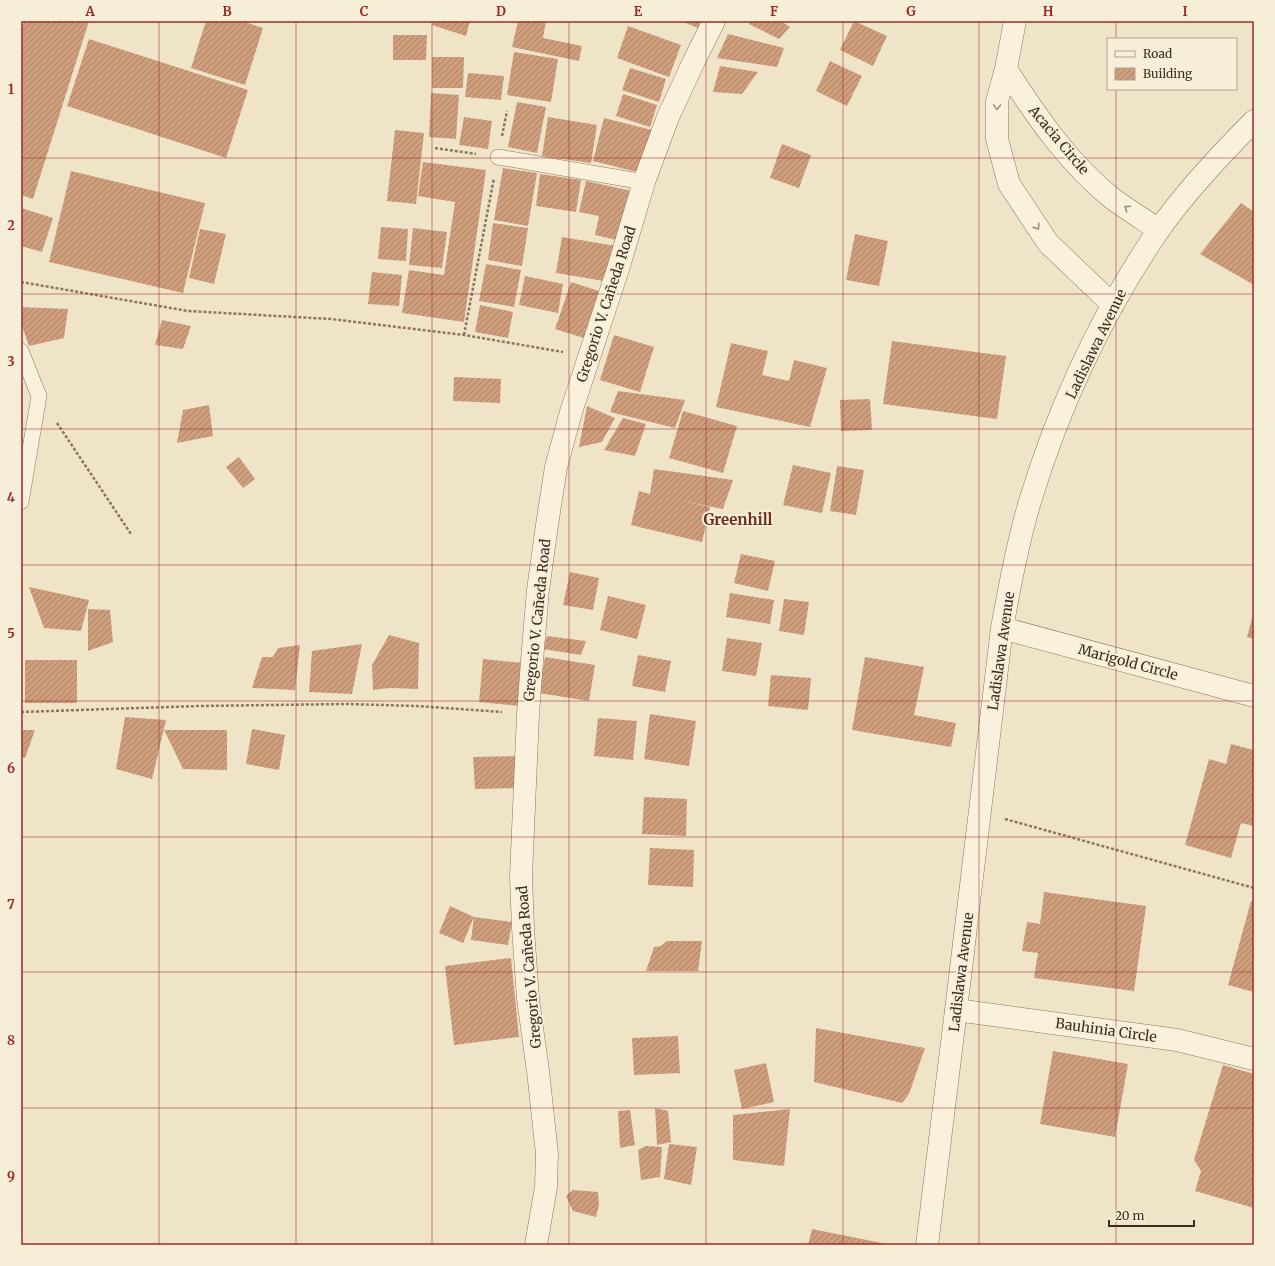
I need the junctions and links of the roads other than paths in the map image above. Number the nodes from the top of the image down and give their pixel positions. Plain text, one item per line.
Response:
1 (714, 21) edge
2 (1015, 21) edge
3 (1006, 69) junction
4 (1254, 121) edge
5 (498, 157) road end
6 (644, 182) junction
7 (1159, 230) junction
8 (1113, 306) junction
9 (21, 351) edge
10 (21, 502) edge
11 (1002, 628) junction
12 (1254, 696) edge
13 (956, 1010) junction
14 (1254, 1059) edge
15 (536, 1245) edge
16 (927, 1245) edge

1 - 6 street, Gregorio V. Cañeda Road
2 - 3 street
7 -> 3 street, Acacia Circle
3 -> 8 street
4 - 7 street, Ladislawa Avenue
5 - 6 lane
6 - 15 street, Gregorio V. Cañeda Road
7 - 8 street, Ladislawa Avenue
8 - 11 street, Ladislawa Avenue
9 - 10 lane
11 - 12 street, Marigold Circle
11 - 13 street, Ladislawa Avenue
13 - 14 street, Bauhinia Circle
13 - 16 street, Ladislawa Avenue

